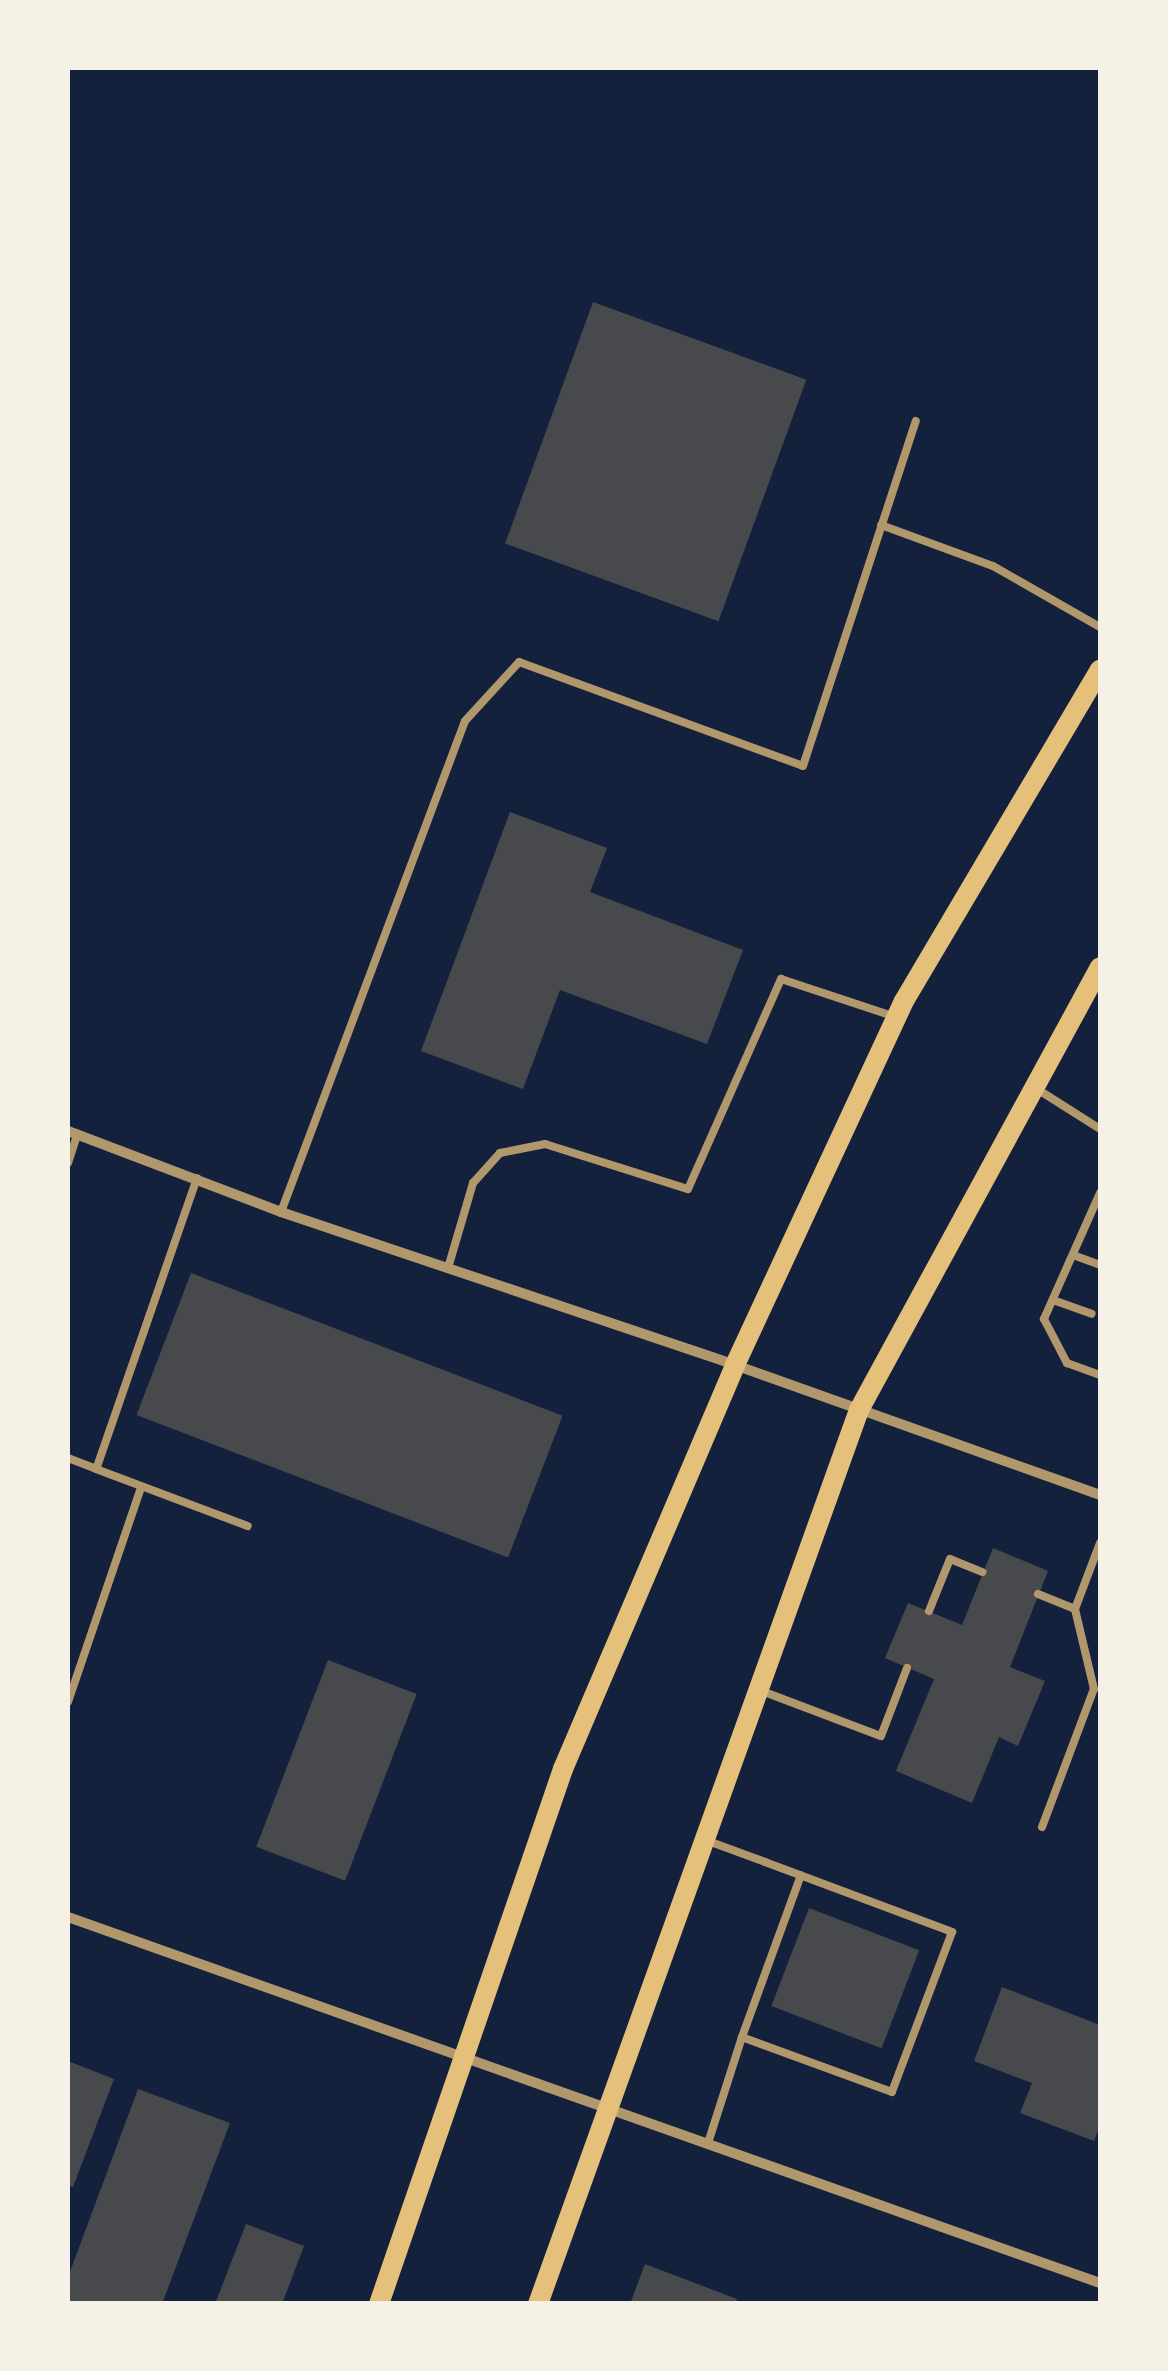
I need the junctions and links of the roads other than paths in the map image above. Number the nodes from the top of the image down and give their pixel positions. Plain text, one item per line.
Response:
1 (916, 421) dead end
2 (880, 526) junction
3 (1100, 627) edge
4 (1100, 670) edge
5 (1100, 967) edge
6 (896, 1017) junction
7 (1036, 1088) junction
8 (1100, 1129) edge
9 (72, 1133) edge
10 (68, 1163) edge
11 (197, 1178) junction
12 (1100, 1193) edge
13 (282, 1212) junction
14 (1073, 1254) junction
15 (1100, 1264) edge
16 (448, 1268) junction
17 (1053, 1300) junction
18 (1092, 1314) dead end
19 (735, 1365) junction
20 (1100, 1375) edge
21 (859, 1410) junction
22 (68, 1458) edge
23 (96, 1469) junction
24 (141, 1486) junction
25 (1100, 1495) edge
26 (248, 1526) dead end
27 (1100, 1543) edge
28 (983, 1572) dead end
29 (1038, 1594) dead end
30 (1076, 1610) junction
31 (929, 1611) dead end
32 (907, 1668) dead end
33 (759, 1690) junction
34 (68, 1702) edge
35 (1042, 1826) dead end
36 (703, 1839) junction
37 (801, 1876) junction
38 (68, 1918) edge
39 (742, 2037) junction
40 (466, 2058) junction
41 (606, 2107) junction
42 (708, 2143) junction
43 (1100, 2283) edge
44 (379, 2304) edge
45 (538, 2304) edge

1 - 2 lane
2 - 3 lane
2 - 13 lane
4 - 6 main road
5 - 7 main road
6 - 16 lane
6 - 19 main road
7 - 8 lane
7 - 21 main road
9 - 10 lane
9 - 11 street
11 - 13 street
11 - 23 lane
12 - 14 lane
13 - 16 street
14 - 15 lane
14 - 17 lane
16 - 19 street
17 - 18 lane
17 - 20 lane
19 - 21 street
19 - 40 main road
21 - 25 street
21 - 33 main road
22 - 23 lane
23 - 24 lane
24 - 26 lane
24 - 34 lane
27 - 30 lane
28 - 31 lane
29 - 30 lane
30 - 35 lane
32 - 33 lane
33 - 36 main road
36 - 37 lane
36 - 41 main road
37 - 39 lane
37 - 39 lane
38 - 40 street
39 - 42 lane
40 - 41 street
40 - 44 main road
41 - 42 street
41 - 45 main road
42 - 43 street

